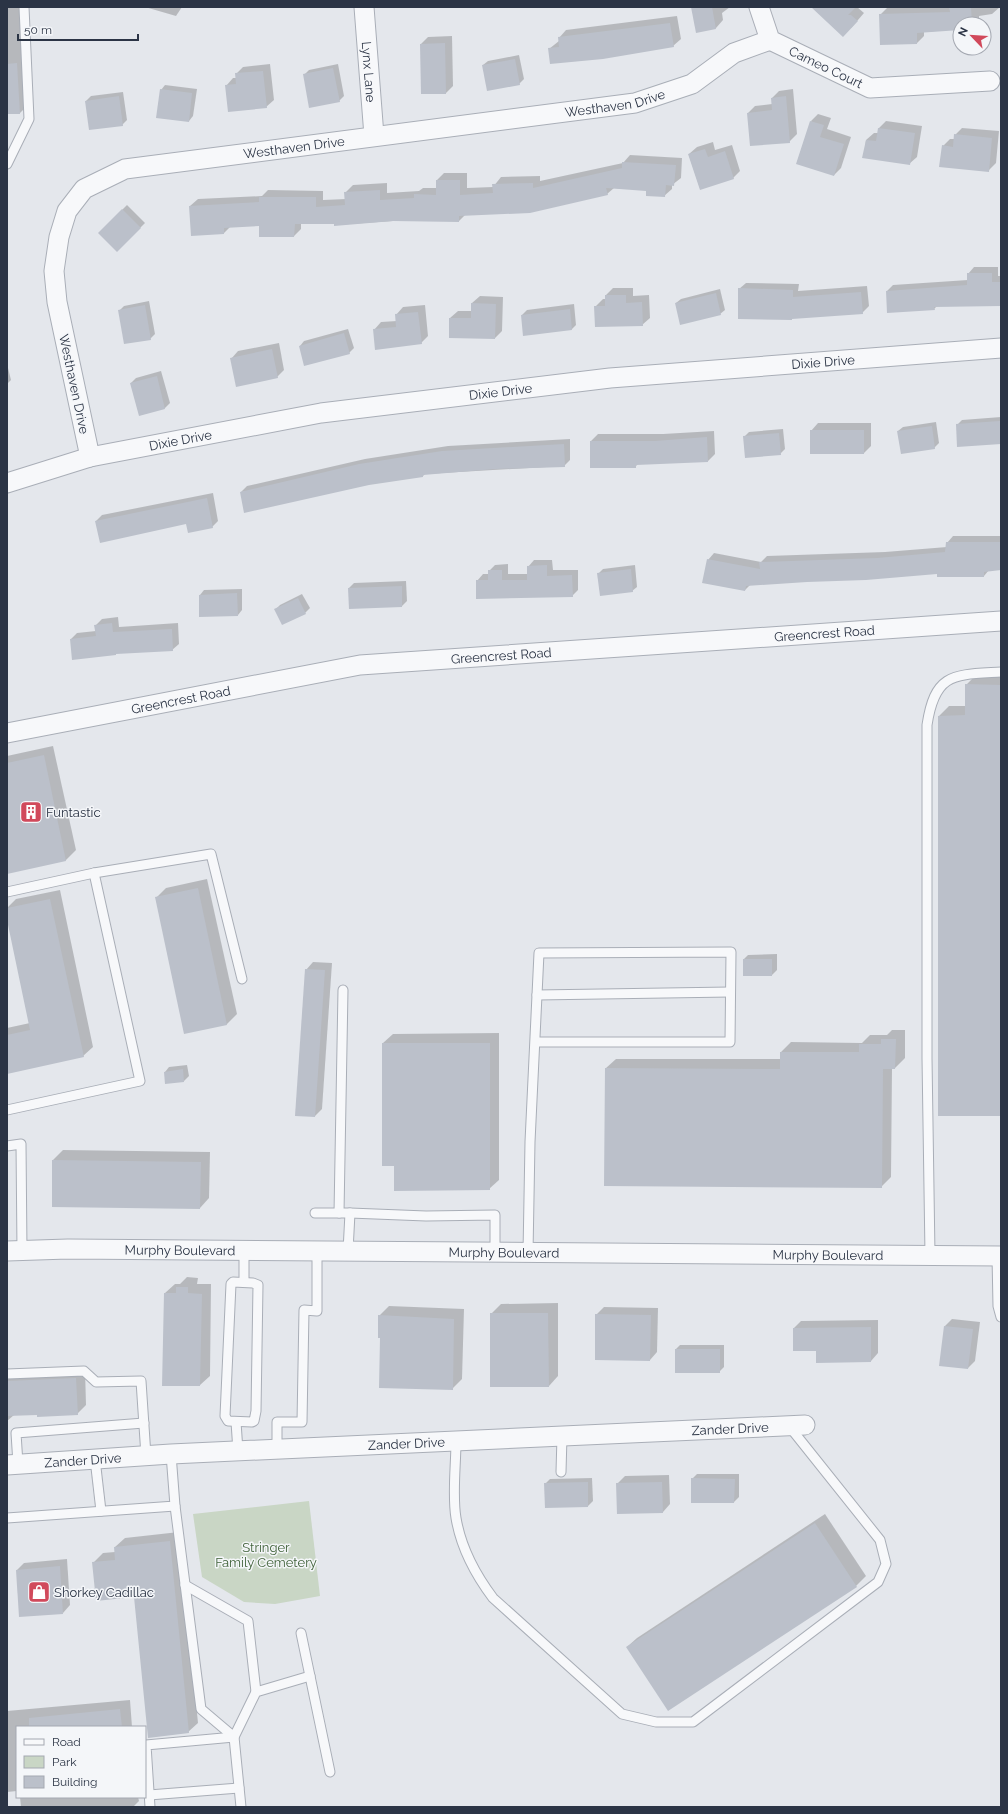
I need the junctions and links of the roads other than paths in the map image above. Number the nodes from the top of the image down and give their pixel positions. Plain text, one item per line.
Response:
1 (24, 7) edge
2 (364, 7) edge
3 (758, 7) edge
4 (770, 40) junction
5 (990, 81) dead end
6 (374, 136) junction
7 (7, 164) edge
8 (1001, 348) edge
9 (90, 457) junction
10 (7, 483) edge
11 (1001, 621) edge
12 (1001, 672) edge
13 (7, 733) edge
14 (94, 873) junction
15 (7, 892) edge
16 (242, 979) dead end
17 (343, 990) dead end
18 (730, 992) junction
19 (538, 995) junction
20 (536, 1042) junction
21 (7, 1110) edge
22 (7, 1146) edge
23 (315, 1213) dead end
24 (339, 1213) junction
25 (350, 1213) junction
26 (15, 1251) edge
27 (348, 1251) junction
28 (244, 1252) junction
29 (317, 1252) junction
30 (495, 1252) junction
31 (528, 1253) junction
32 (930, 1255) junction
33 (999, 1256) edge
34 (244, 1282) junction
35 (1001, 1317) edge
36 (7, 1374) edge
37 (236, 1422) junction
38 (144, 1423) junction
39 (797, 1425) joint
40 (562, 1436) junction
41 (456, 1441) junction
42 (277, 1449) junction
43 (238, 1451) junction
44 (172, 1454) junction
45 (146, 1456) junction
46 (95, 1459) junction
47 (13, 1465) edge
48 (561, 1472) dead end
49 (175, 1506) junction
50 (101, 1511) junction
51 (7, 1518) edge
52 (185, 1585) junction
53 (302, 1632) dead end
54 (310, 1676) junction
55 (256, 1692) junction
56 (234, 1737) junction
57 (330, 1772) dead end
58 (239, 1788) junction
59 (149, 1795) junction
60 (150, 1807) edge
61 (240, 1807) edge

1 - 7 lane
2 - 6 street, Lynx Lane
3 - 4 street
4 - 5 street, Cameo Court
4 - 6 street, Westhaven Drive
6 - 9 street, Westhaven Drive
8 - 9 street, Dixie Drive
9 - 10 street, Dixie Drive
11 - 13 street, Greencrest Road
12 - 32 lane
14 - 15 lane
14 - 16 lane
14 - 21 lane
17 - 24 lane
18 - 19 lane
18 - 19 lane
18 - 20 lane
19 - 20 lane
20 - 31 lane
22 - 26 lane
23 - 24 lane
24 - 25 lane
25 - 27 lane
25 - 30 lane
26 - 28 street, Murphy Boulevard
27 - 29 street, Murphy Boulevard
27 - 30 street, Murphy Boulevard
28 - 29 street, Murphy Boulevard
28 - 34 lane
29 - 42 lane
30 - 31 street, Murphy Boulevard
31 - 32 street, Murphy Boulevard
32 - 33 street, Murphy Boulevard
33 - 35 lane
34 - 37 lane
34 - 37 lane
36 - 38 lane
37 - 43 lane
38 - 45 lane
38 - 47 lane
39 - 40 street, Zander Drive
39 - 41 lane
40 - 41 street, Zander Drive
40 - 48 lane
41 - 42 street, Zander Drive
42 - 43 street, Zander Drive
43 - 44 street, Zander Drive
44 - 45 street, Zander Drive
44 - 49 lane
45 - 46 street, Zander Drive
46 - 47 street, Zander Drive
46 - 50 lane
49 - 50 lane
49 - 52 lane
50 - 51 lane
52 - 55 lane
52 - 56 lane
53 - 54 lane
54 - 55 lane
54 - 57 lane
55 - 56 lane
56 - 58 lane
56 - 59 lane
58 - 59 lane
58 - 61 lane
59 - 60 lane

